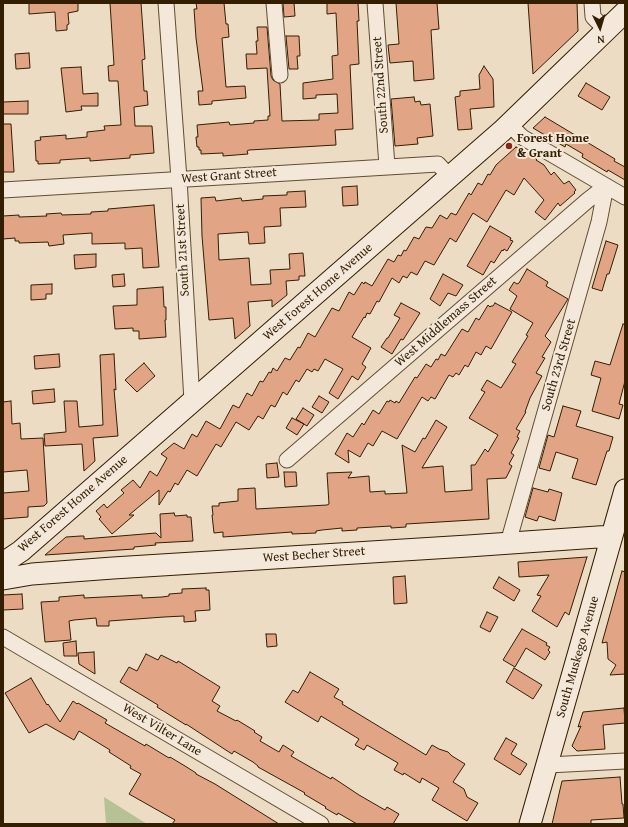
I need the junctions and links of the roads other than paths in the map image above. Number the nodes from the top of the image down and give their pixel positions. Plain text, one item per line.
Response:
1 (166, 3) edge
2 (274, 3) edge
3 (375, 3) edge
4 (592, 3) edge
5 (625, 12) edge
6 (606, 30) junction
7 (280, 75) dead end
8 (509, 124) junction
9 (387, 166) junction
10 (450, 177) junction
11 (179, 179) junction
12 (606, 186) junction
13 (3, 190) edge
14 (625, 197) edge
15 (192, 401) junction
16 (288, 460) dead end
17 (625, 490) edge
18 (618, 535) edge
19 (508, 543) junction
20 (3, 563) edge
21 (3, 579) edge
22 (3, 636) edge
23 (625, 761) edge
24 (548, 765) junction
25 (321, 824) edge
26 (530, 824) edge

1 - 11 street, South 21st Street
2 - 7 street
3 - 9 street, South 22nd Street
4 - 6 street
5 - 6 street, West Forest Home Avenue
6 - 8 street, West Forest Home Avenue
8 - 10 street, West Forest Home Avenue
8 - 12 street
9 - 10 street, West Grant Street
9 - 11 street, West Grant Street
10 - 15 street, West Forest Home Avenue
11 - 13 street, West Grant Street
11 - 15 street, South 21st Street
12 - 14 street
12 - 16 street, West Middlemass Street
12 - 19 street, South 23rd Street
15 - 20 street, West Forest Home Avenue
17 - 18 street, South Muskego Avenue
18 - 19 street, West Becher Street
18 - 24 street, South Muskego Avenue
19 - 21 street, West Becher Street
22 - 25 street, West Vilter Lane
23 - 24 street
24 - 26 street, South Muskego Avenue

